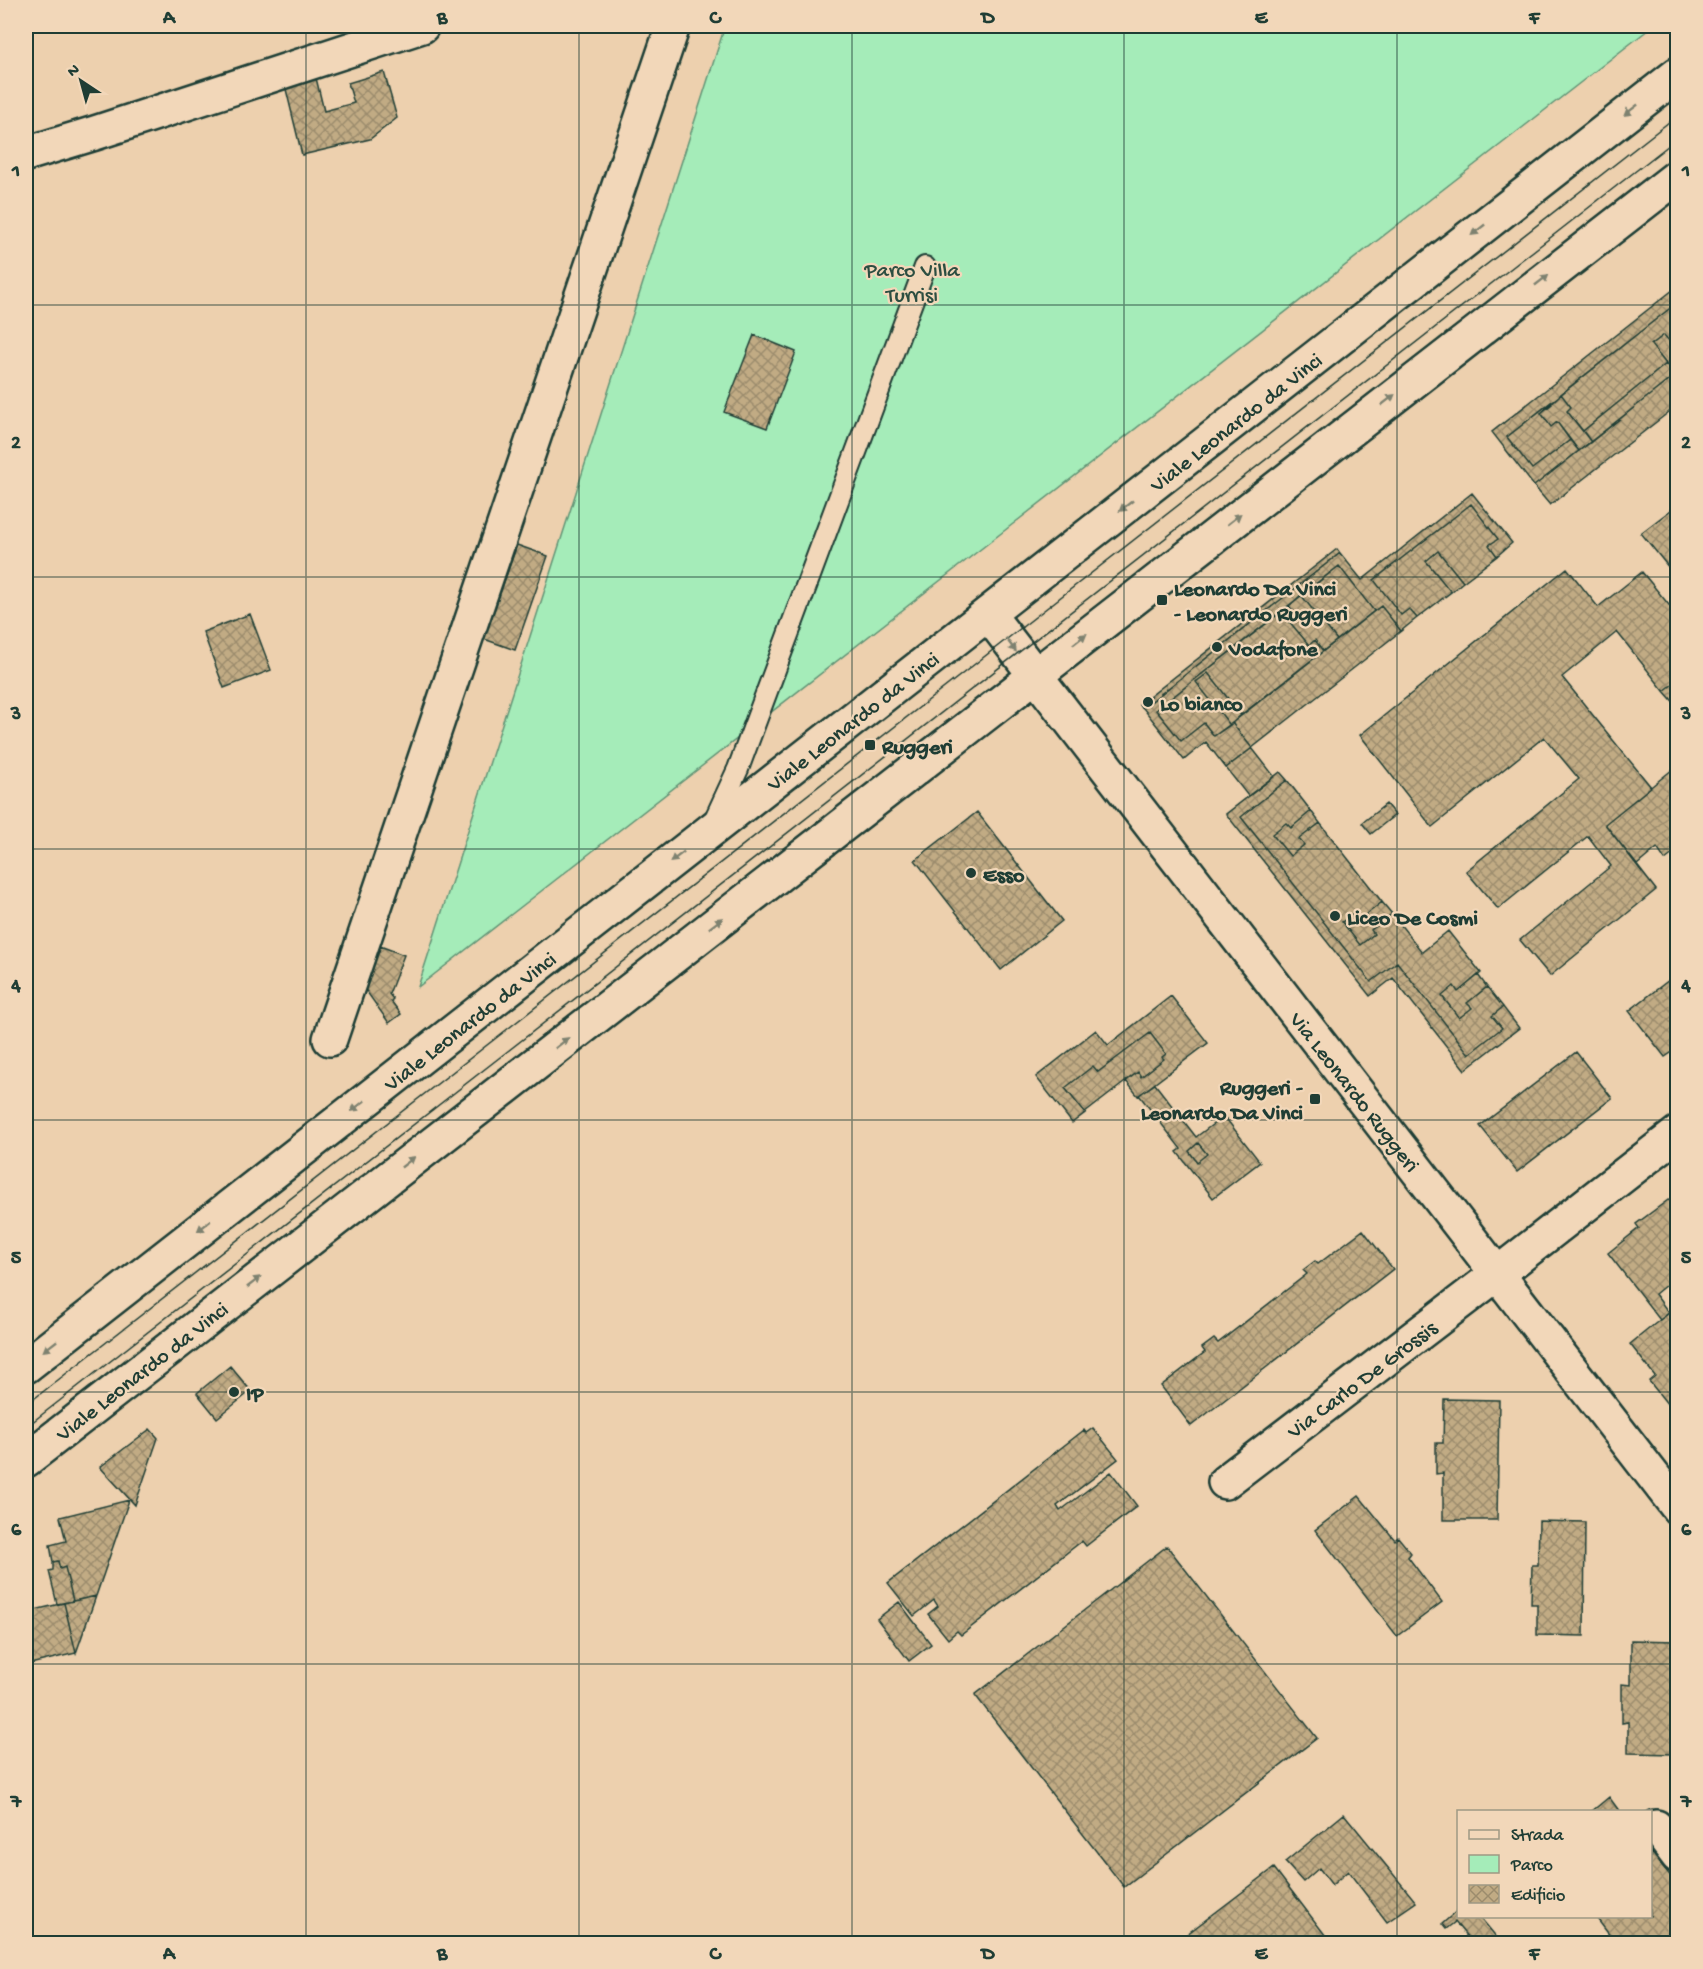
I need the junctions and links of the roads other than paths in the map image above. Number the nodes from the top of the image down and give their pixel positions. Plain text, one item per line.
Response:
1 (422, 26) edge
2 (673, 26) edge
3 (1677, 74) edge
4 (26, 154) edge
5 (1677, 176) edge
6 (925, 267) dead end
7 (988, 614) junction
8 (1034, 675) junction
9 (708, 833) junction
10 (330, 1038) dead end
11 (1677, 1133) edge
12 (1497, 1274) junction
13 (26, 1366) edge
14 (26, 1460) edge
15 (1225, 1482) dead end
16 (1677, 1508) edge
17 (1656, 1827) dead end
18 (1677, 1856) edge

1 - 4 street
2 - 10 street
3 -> 7 street, Viale Leonardo da Vinci
8 -> 5 street, Viale Leonardo da Vinci
6 - 9 lane
7 -> 8 street, Via Leonardo Ruggeri
7 - 9 street, Viale Leonardo da Vinci
8 - 12 street, Via Leonardo Ruggeri
14 -> 8 street, Viale Leonardo da Vinci
9 -> 13 street, Viale Leonardo da Vinci
11 - 12 street, Via Carlo De Grossis
12 - 15 street, Via Carlo De Grossis
12 - 16 street, Via Leonardo Ruggeri
17 - 18 street

